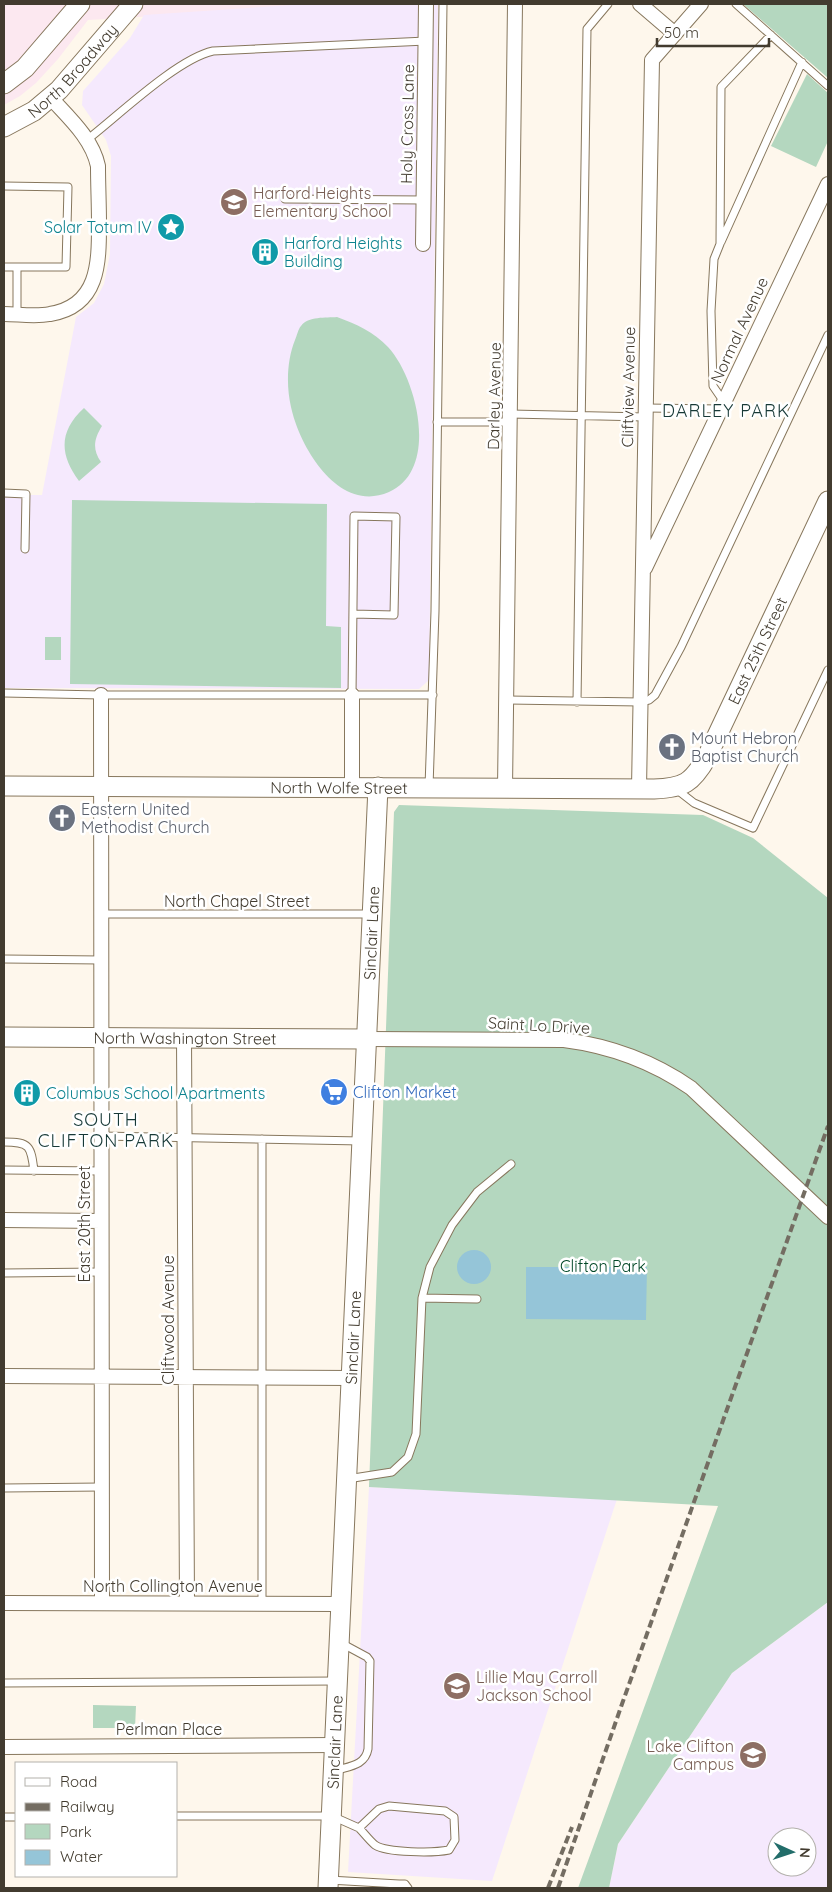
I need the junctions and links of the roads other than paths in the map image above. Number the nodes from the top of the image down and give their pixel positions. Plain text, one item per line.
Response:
1 (80, 4) edge
2 (133, 4) edge
3 (426, 4) edge
4 (443, 4) edge
5 (514, 4) edge
6 (608, 4) edge
7 (640, 4) edge
8 (701, 4) edge
9 (736, 4) edge
10 (675, 34) junction
11 (771, 35) junction
12 (426, 41) junction
13 (802, 62) junction
14 (4, 84) edge
15 (828, 86) edge
16 (50, 97) junction
17 (4, 127) edge
18 (88, 140) junction
19 (828, 184) edge
20 (4, 186) edge
21 (285, 199) dead end
22 (424, 200) junction
23 (423, 244) dead end
24 (720, 244) junction
25 (4, 267) edge
26 (17, 267) junction
27 (10, 314) edge
28 (828, 335) edge
29 (723, 405) junction
30 (646, 412) junction
31 (581, 416) junction
32 (511, 418) junction
33 (438, 422) junction
34 (4, 493) edge
35 (828, 501) edge
36 (25, 549) dead end
37 (643, 573) junction
38 (353, 614) junction
39 (828, 670) edge
40 (4, 692) edge
41 (352, 694) junction
42 (101, 695) junction
43 (433, 695) junction
44 (507, 700) junction
45 (577, 702) junction
46 (640, 702) junction
47 (430, 779) junction
48 (4, 786) edge
49 (101, 786) junction
50 (352, 787) junction
51 (378, 788) junction
52 (505, 788) junction
53 (639, 788) junction
54 (674, 788) junction
55 (101, 914) junction
56 (372, 914) junction
57 (4, 959) edge
58 (101, 960) junction
59 (4, 1037) edge
60 (101, 1037) junction
61 (184, 1037) junction
62 (367, 1039) junction
63 (101, 1136) junction
64 (185, 1138) junction
65 (262, 1139) junction
66 (362, 1141) junction
67 (4, 1142) edge
68 (511, 1164) dead end
69 (4, 1170) edge
70 (34, 1171) junction
71 (101, 1172) junction
72 (828, 1216) edge
73 (4, 1220) edge
74 (101, 1221) junction
75 (101, 1272) junction
76 (4, 1273) edge
77 (422, 1298) junction
78 (477, 1299) dead end
79 (4, 1376) edge
80 (101, 1376) junction
81 (186, 1377) junction
82 (262, 1377) junction
83 (352, 1378) junction
84 (347, 1479) junction
85 (4, 1488) edge
86 (102, 1488) junction
87 (4, 1603) edge
88 (102, 1603) junction
89 (187, 1603) junction
90 (262, 1604) junction
91 (341, 1604) junction
92 (339, 1642) junction
93 (338, 1681) junction
94 (4, 1683) edge
95 (335, 1745) junction
96 (4, 1748) edge
97 (334, 1771) junction
98 (178, 1816) edge
99 (332, 1816) junction
100 (358, 1828) junction
101 (328, 1884) edge
102 (408, 1888) edge

1 - 14 main road, North Broadway
2 - 16 main road, North Broadway
3 - 12 street, Holy Cross Lane
4 - 33 lane
5 - 32 street, Darley Avenue
6 - 31 lane
7 - 10 street
8 - 10 street, Cliftview Avenue
9 - 11 lane
10 - 30 street, Cliftview Avenue
11 - 13 lane
11 - 24 lane
12 - 18 lane
12 - 22 street, Holy Cross Lane
13 - 15 lane
13 - 24 lane
16 - 17 main road, North Broadway
16 - 18 street
18 - 27 street
19 - 29 street, Normal Avenue
20 - 26 lane
21 - 22 lane
22 - 23 street, Holy Cross Lane
24 - 29 lane
25 - 26 lane
26 - 27 lane
28 - 46 lane
29 - 30 lane
29 - 37 street, Normal Avenue
30 - 31 lane
30 - 37 street, Cliftview Avenue
31 - 32 lane
31 - 45 lane
32 - 33 lane
32 - 44 street, Darley Avenue
33 - 43 lane
34 - 36 lane
35 - 54 main road, East 25th Street
37 - 46 street, Cliftview Avenue
38 - 38 lane
38 - 41 lane
39 - 54 lane
40 - 42 lane
41 - 42 lane
41 - 43 lane
41 - 50 street
42 - 49 street, East 20th Street
43 - 47 lane
44 - 45 lane
44 - 52 street, Darley Avenue
45 - 46 lane
46 - 53 street, Cliftview Avenue
47 - 51 main road, North Wolfe Street
47 - 52 main road, North Wolfe Street
48 - 49 main road, North Wolfe Street
49 - 50 main road, North Wolfe Street
49 - 55 street, East 20th Street
50 - 51 main road, North Wolfe Street
51 - 56 main road, Sinclair Lane
52 - 53 main road, North Wolfe Street
53 - 54 main road, North Wolfe Street
55 - 56 lane, North Chapel Street
55 - 58 street, East 20th Street
56 - 62 main road, Sinclair Lane
57 - 58 lane
58 - 60 street, East 20th Street
59 - 60 main road, North Washington Street
60 - 61 main road, North Washington Street
60 - 63 street, East 20th Street
61 - 62 main road, North Washington Street
61 - 64 street, Cliftwood Avenue
62 - 66 main road, Sinclair Lane
62 - 72 street, Saint Lo Drive
63 - 64 lane
63 - 71 street, East 20th Street
64 - 65 lane
64 - 81 street, Cliftwood Avenue
65 - 66 lane
65 - 82 lane
66 - 83 main road, Sinclair Lane
67 - 70 lane
68 - 77 lane
69 - 70 lane
70 - 71 lane
71 - 74 street, East 20th Street
73 - 74 street
74 - 75 street, East 20th Street
75 - 76 lane
75 - 80 street, East 20th Street
77 - 78 lane
77 - 84 lane
79 - 80 street
80 - 81 street
80 - 86 street, East 20th Street
81 - 82 street
81 - 89 street, Cliftwood Avenue
82 - 83 street
82 - 90 lane
83 - 84 main road, Sinclair Lane
84 - 91 main road, Sinclair Lane
85 - 86 lane
86 - 88 street, East 20th Street
87 - 88 street, North Collington Avenue
88 - 89 street, North Collington Avenue
89 - 90 street, North Collington Avenue
90 - 91 street, North Collington Avenue
91 - 92 main road, Sinclair Lane
92 - 93 main road, Sinclair Lane
92 - 97 lane
93 - 94 lane
93 - 95 main road, Sinclair Lane
95 - 96 street, Perlman Place
95 - 97 main road, Sinclair Lane
97 - 99 main road, Sinclair Lane
98 - 99 lane
99 - 100 lane
99 - 101 main road, Sinclair Lane
100 - 100 lane
101 - 102 lane

